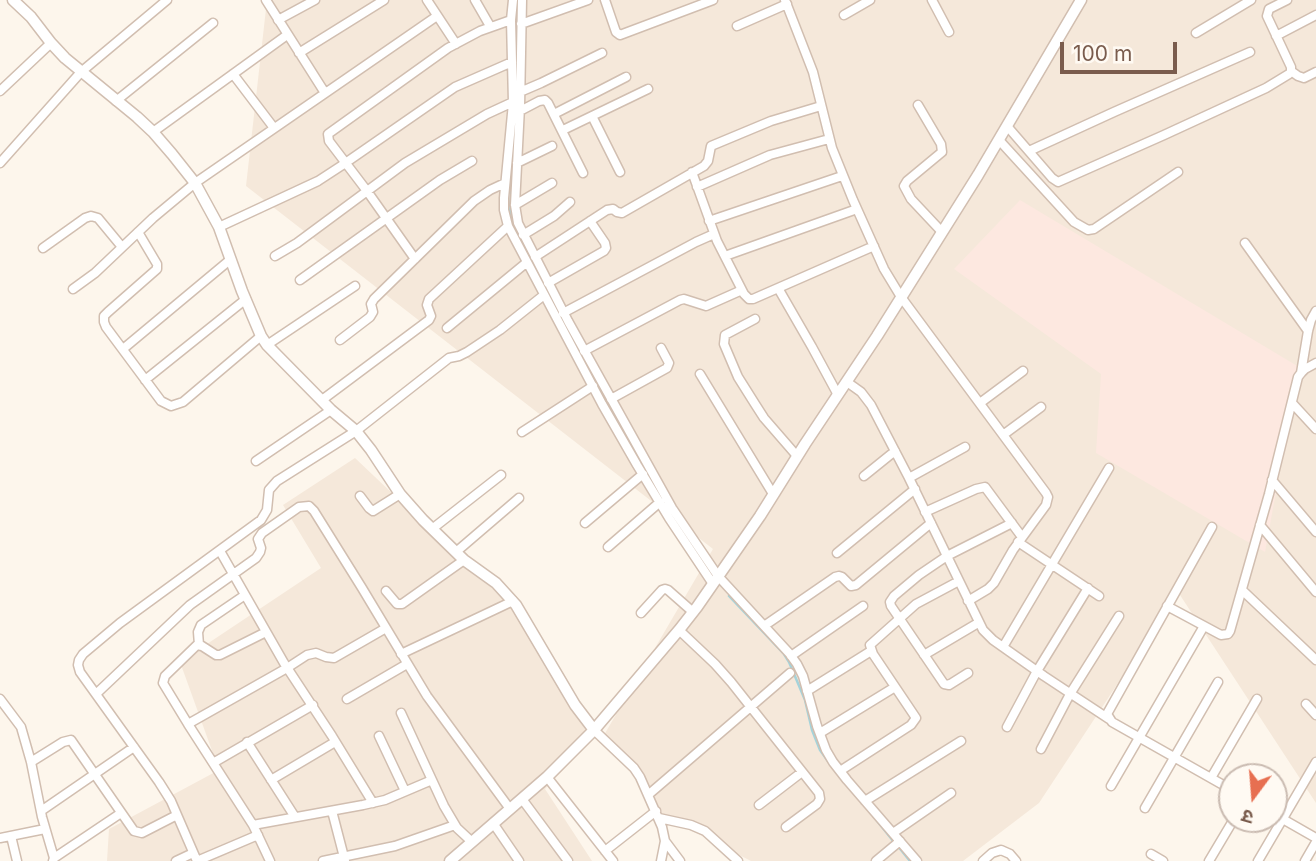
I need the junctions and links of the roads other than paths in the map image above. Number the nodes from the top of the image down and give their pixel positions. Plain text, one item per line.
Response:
1 (167, 0) edge
2 (266, 0) edge
3 (315, 0) edge
4 (384, 0) edge
5 (427, 0) edge
6 (475, 0) edge
7 (513, 0) edge
8 (522, 0) edge
9 (588, 0) edge
10 (605, 0) edge
11 (713, 0) edge
12 (870, 0) edge
13 (932, 0) edge
14 (1081, 0) edge
15 (1251, 0) edge
16 (1287, 0) edge
17 (18, 2) edge
18 (786, 2) edge
19 (844, 15) dead end
20 (1316, 15) edge
21 (437, 16) junction
22 (278, 20) junction
23 (511, 20) junction
24 (213, 23) dead end
25 (521, 24) junction
26 (490, 26) junction
27 (737, 26) dead end
28 (949, 32) dead end
29 (1195, 33) dead end
30 (288, 35) junction
31 (1276, 36) junction
32 (51, 43) junction
33 (456, 44) junction
34 (1250, 52) dead end
35 (299, 53) junction
36 (602, 53) dead end
37 (512, 62) junction
38 (1292, 71) junction
39 (81, 72) junction
40 (1316, 72) edge
41 (233, 74) junction
42 (626, 76) dead end
43 (648, 89) dead end
44 (0, 91) edge
45 (520, 92) junction
46 (324, 93) junction
47 (116, 101) junction
48 (513, 102) junction
49 (919, 105) dead end
50 (821, 106) junction
51 (520, 111) junction
52 (554, 114) junction
53 (592, 116) junction
54 (1007, 126) junction
55 (274, 128) junction
56 (563, 130) junction
57 (153, 132) junction
58 (828, 139) junction
59 (999, 140) junction
60 (552, 146) dead end
61 (1029, 151) junction
62 (472, 161) dead end
63 (0, 163) edge
64 (346, 163) junction
65 (517, 163) junction
66 (620, 172) dead end
67 (692, 172) junction
68 (1178, 172) dead end
69 (583, 173) dead end
70 (842, 176) junction
71 (195, 183) junction
72 (505, 183) junction
73 (552, 183) dead end
74 (697, 187) junction
75 (367, 191) junction
76 (570, 202) dead end
77 (515, 205) junction
78 (857, 209) junction
79 (386, 219) junction
80 (590, 221) junction
81 (709, 221) junction
82 (508, 226) junction
83 (219, 227) junction
84 (138, 232) junction
85 (942, 232) junction
86 (523, 234) junction
87 (714, 234) junction
88 (1245, 243) dead end
89 (874, 246) junction
90 (122, 247) junction
91 (43, 248) dead end
92 (724, 256) junction
93 (275, 257) dead end
94 (535, 257) junction
95 (231, 259) junction
96 (415, 259) junction
97 (527, 263) junction
98 (300, 280) dead end
99 (548, 283) junction
100 (355, 286) dead end
101 (778, 288) junction
102 (74, 289) dead end
103 (742, 290) junction
104 (544, 295) junction
105 (901, 297) junction
106 (246, 299) junction
107 (1316, 311) edge
108 (563, 313) junction
109 (755, 319) dead end
110 (447, 328) dead end
111 (1308, 331) junction
112 (264, 340) junction
113 (340, 340) dead end
114 (661, 348) dead end
115 (123, 349) junction
116 (584, 351) junction
117 (1316, 363) edge
118 (1023, 371) dead end
119 (1300, 373) junction
120 (700, 374) dead end
121 (145, 380) junction
122 (847, 382) junction
123 (593, 386) junction
124 (838, 395) junction
125 (322, 400) junction
126 (611, 400) junction
127 (980, 403) junction
128 (1292, 403) junction
129 (1041, 407) dead end
130 (331, 410) junction
131 (1316, 428) edge
132 (356, 432) junction
133 (522, 432) dead end
134 (1003, 435) junction
135 (965, 447) dead end
136 (895, 451) junction
137 (797, 456) junction
138 (256, 461) dead end
139 (1109, 468) dead end
140 (643, 474) junction
141 (501, 475) dead end
142 (864, 476) dead end
143 (909, 478) junction
144 (1272, 480) junction
145 (915, 489) junction
146 (400, 494) junction
147 (773, 494) junction
148 (360, 496) dead end
149 (519, 498) dead end
150 (660, 502) junction
151 (925, 512) junction
152 (585, 523) dead end
153 (931, 523) junction
154 (1012, 523) junction
155 (1260, 525) junction
156 (1212, 527) dead end
157 (432, 529) junction
158 (1316, 532) edge
159 (1020, 539) junction
160 (608, 547) dead end
161 (220, 551) junction
162 (456, 552) junction
163 (837, 553) dead end
164 (947, 556) junction
165 (464, 560) junction
166 (1053, 565) junction
167 (233, 573) junction
168 (715, 580) junction
169 (959, 581) junction
170 (1088, 588) junction
171 (1242, 590) junction
172 (386, 591) dead end
173 (1316, 592) edge
174 (245, 595) junction
175 (1099, 596) dead end
176 (968, 600) junction
177 (513, 601) junction
178 (863, 606) dead end
179 (1167, 606) junction
180 (693, 612) junction
181 (641, 613) dead end
182 (1119, 616) dead end
183 (899, 619) junction
184 (978, 623) junction
185 (764, 626) junction
186 (1204, 626) junction
187 (386, 628) junction
188 (679, 630) junction
189 (266, 632) junction
190 (199, 645) junction
191 (1003, 647) junction
192 (871, 651) junction
193 (401, 654) junction
194 (925, 655) junction
195 (791, 656) junction
196 (1316, 660) edge
197 (407, 664) junction
198 (287, 668) junction
199 (1037, 671) junction
200 (790, 673) dead end
201 (968, 673) dead end
202 (1218, 682) dead end
203 (895, 687) junction
204 (807, 691) junction
205 (96, 694) junction
206 (1070, 694) junction
207 (0, 699) edge
208 (347, 699) dead end
209 (1257, 699) dead end
210 (1306, 704) dead end
211 (313, 705) junction
212 (750, 707) junction
213 (401, 713) dead end
214 (1316, 715) edge
215 (1109, 719) junction
216 (188, 724) junction
217 (1007, 727) dead end
218 (594, 730) junction
219 (820, 733) junction
220 (379, 736) dead end
221 (1138, 738) junction
222 (961, 741) dead end
223 (247, 742) junction
224 (335, 742) junction
225 (134, 747) junction
226 (1041, 749) dead end
227 (1175, 758) junction
228 (31, 762) junction
229 (1316, 762) edge
230 (213, 763) junction
231 (840, 771) junction
232 (802, 772) junction
233 (96, 775) junction
234 (547, 777) junction
235 (1211, 778) junction
236 (271, 780) junction
237 (432, 780) junction
238 (1218, 782) edge
239 (1111, 786) dead end
240 (405, 791) junction
241 (951, 793) dead end
242 (648, 794) junction
243 (522, 799) junction
244 (865, 801) junction
245 (373, 803) junction
246 (759, 805) dead end
247 (1145, 808) dead end
248 (510, 809) junction
249 (1288, 810) edge
250 (41, 811) junction
251 (332, 811) junction
252 (121, 813) junction
253 (177, 815) junction
254 (658, 815) junction
255 (295, 817) junction
256 (1288, 822) edge
257 (493, 823) junction
258 (253, 825) junction
259 (455, 825) junction
260 (786, 827) dead end
261 (45, 829) junction
262 (893, 833) junction
263 (1226, 833) edge
264 (1275, 833) edge
265 (258, 835) junction
266 (11, 836) junction
267 (0, 838) edge
268 (1316, 840) edge
269 (471, 841) junction
270 (666, 841) junction
271 (900, 841) junction
272 (605, 851) junction
273 (1151, 854) dead end
274 (196, 858) edge
275 (344, 859) edge
276 (456, 859) edge
277 (54, 860) edge
278 (17, 861) edge
279 (176, 861) edge
280 (270, 861) edge
281 (323, 861) edge
282 (519, 861) edge
283 (568, 861) edge
284 (612, 861) edge
285 (660, 861) edge
286 (680, 861) edge
287 (738, 861) edge
288 (876, 861) edge
289 (917, 861) edge
290 (983, 861) edge
291 (1016, 861) edge
292 (1163, 861) edge
293 (1209, 861) edge
294 (1258, 861) edge
295 (1305, 861) edge

1 - 39 street
2 - 22 street
3 - 22 street
4 - 35 street
5 - 21 street
6 - 26 street
7 - 23 street
8 - 25 street
9 - 25 street
10 - 11 street
12 - 19 street
13 - 28 street
14 - 54 street
15 - 29 street
16 - 31 street
17 - 32 street
18 - 27 street
18 - 50 street
20 - 31 street
21 - 33 street
21 - 46 street
22 - 30 street
23 - 26 street
23 - 37 street
24 - 47 street
25 - 45 street
26 - 33 street
30 - 35 street
30 - 41 street
31 - 38 street
32 - 39 street
32 - 44 street
33 - 64 street
34 - 61 street
35 - 46 street
36 - 45 street
37 - 48 street
37 - 64 street
38 - 40 street
38 - 61 street
39 - 47 street
39 - 63 street
41 - 55 street
41 - 57 street
42 - 52 street
43 - 53 street
45 - 51 street
46 - 55 street
47 - 57 street
48 - 72 street
48 - 75 street
49 - 85 street
50 - 58 street
50 - 67 street
51 - 52 street
51 - 65 street
52 - 56 street
53 - 56 street
53 - 66 street
54 - 59 street
54 - 61 street
55 - 71 street
56 - 69 street
57 - 71 street
58 - 70 street
58 - 74 street
59 - 68 street
59 - 85 street
60 - 65 street
62 - 79 street
64 - 75 street
64 - 83 street
65 - 77 street
67 - 74 street
67 - 80 street
70 - 78 street
70 - 81 street
71 - 83 street
71 - 84 street
72 - 82 street
72 - 96 street
73 - 77 street
74 - 81 street
75 - 79 street
75 - 93 street
76 - 86 street
77 - 86 street
78 - 89 street
78 - 92 street
79 - 96 street
79 - 98 street
80 - 94 street
80 - 99 street
81 - 87 street
82 - 97 street
82 - 125 street
83 - 95 street
84 - 90 street
84 - 115 street
85 - 105 street
86 - 94 street
87 - 92 street
87 - 108 street
88 - 111 street
89 - 101 street
89 - 105 street
90 - 91 street
90 - 102 street
92 - 103 street
94 - 99 street
95 - 106 street
95 - 115 street
96 - 113 street
97 - 104 street
97 - 110 street
99 - 108 street
100 - 112 street
101 - 103 street
101 - 124 street
103 - 116 street
104 - 123 street
104 - 132 street
105 - 122 street
105 - 127 street
106 - 112 street
106 - 121 street
107 - 111 street
108 - 116 street
109 - 137 street
111 - 119 street
112 - 121 street
112 - 125 street
114 - 126 street
115 - 121 street
116 - 126 street
117 - 119 street
118 - 127 street
119 - 128 street
120 - 147 street
122 - 124 street
122 - 136 street
123 - 133 street
123 - 140 street
124 - 137 street
125 - 130 street
126 - 168 street
127 - 134 street
128 - 131 street
128 - 144 street
129 - 134 street
130 - 132 street
130 - 138 street
132 - 146 street
132 - 161 street
134 - 159 street
135 - 143 street
136 - 142 street
136 - 143 street
137 - 147 street
139 - 166 street
140 - 150 street
140 - 152 street
141 - 157 street
143 - 145 street
144 - 155 street
144 - 158 street
145 - 151 street
145 - 163 street
146 - 148 street
146 - 157 street
147 - 168 street
149 - 162 street
150 - 160 street
150 - 168 street
151 - 153 street
151 - 154 street
153 - 164 street
153 - 185 street
154 - 159 street
154 - 164 street
155 - 171 street
155 - 173 street
156 - 179 street
157 - 162 street
159 - 166 street
159 - 176 street
161 - 167 street
161 - 205 street
162 - 165 street
164 - 169 street
164 - 183 street
165 - 172 street
165 - 177 street
166 - 170 street
166 - 191 street
167 - 174 street
167 - 187 street
167 - 205 street
168 - 180 street
168 - 185 street
169 - 176 street
169 - 183 street
170 - 175 street
170 - 199 street
171 - 186 street
171 - 196 street
174 - 189 street
174 - 190 street
176 - 184 street
177 - 193 street
177 - 218 street
178 - 195 street
179 - 186 street
179 - 215 street
180 - 181 street
180 - 188 street
182 - 206 street
183 - 192 street
183 - 194 street
184 - 191 street
184 - 194 street
185 - 195 street
186 - 221 street
187 - 193 street
187 - 198 street
188 - 212 street
188 - 218 street
189 - 190 street
189 - 198 street
190 - 216 street
191 - 199 street
192 - 203 street
192 - 204 street
193 - 197 street
194 - 201 street
195 - 204 street
197 - 208 street
197 - 248 street
198 - 211 street
198 - 216 street
199 - 206 street
199 - 217 street
200 - 212 street
202 - 227 street
203 - 219 street
203 - 231 street
204 - 219 street
205 - 225 street
206 - 215 street
206 - 226 street
207 - 228 street
209 - 235 street
210 - 214 street
211 - 223 street
211 - 224 street
212 - 232 street
212 - 242 street
213 - 237 street
215 - 221 street
216 - 230 street
218 - 234 street
218 - 242 street
219 - 231 street
220 - 240 street
221 - 227 street
221 - 239 street
222 - 244 street
223 - 230 street
223 - 236 street
224 - 236 street
224 - 245 street
225 - 233 street
225 - 253 street
227 - 235 street
227 - 247 street
228 - 233 street
228 - 250 street
229 - 249 street
230 - 258 street
231 - 244 street
232 - 246 street
232 - 260 street
233 - 250 street
233 - 252 street
234 - 243 street
234 - 272 street
235 - 238 street
236 - 255 street
237 - 240 street
237 - 259 street
240 - 245 street
241 - 262 street
242 - 254 street
243 - 248 street
243 - 283 street
244 - 262 street
245 - 251 street
248 - 257 street
250 - 261 street
251 - 255 street
251 - 275 street
252 - 253 street
252 - 277 street
253 - 274 street
254 - 270 street
254 - 272 street
254 - 287 street
255 - 258 street
256 - 268 street
257 - 269 street
257 - 282 street
258 - 265 street
259 - 269 street
259 - 275 street
261 - 266 street
261 - 277 street
262 - 271 street
263 - 293 street
264 - 294 street
265 - 274 street
265 - 280 street
266 - 267 street
266 - 278 street
268 - 295 street
269 - 276 street
270 - 285 street
270 - 286 street
271 - 288 street
271 - 289 street
272 - 284 street
273 - 292 street
274 - 279 street
275 - 281 street
290 - 291 street

